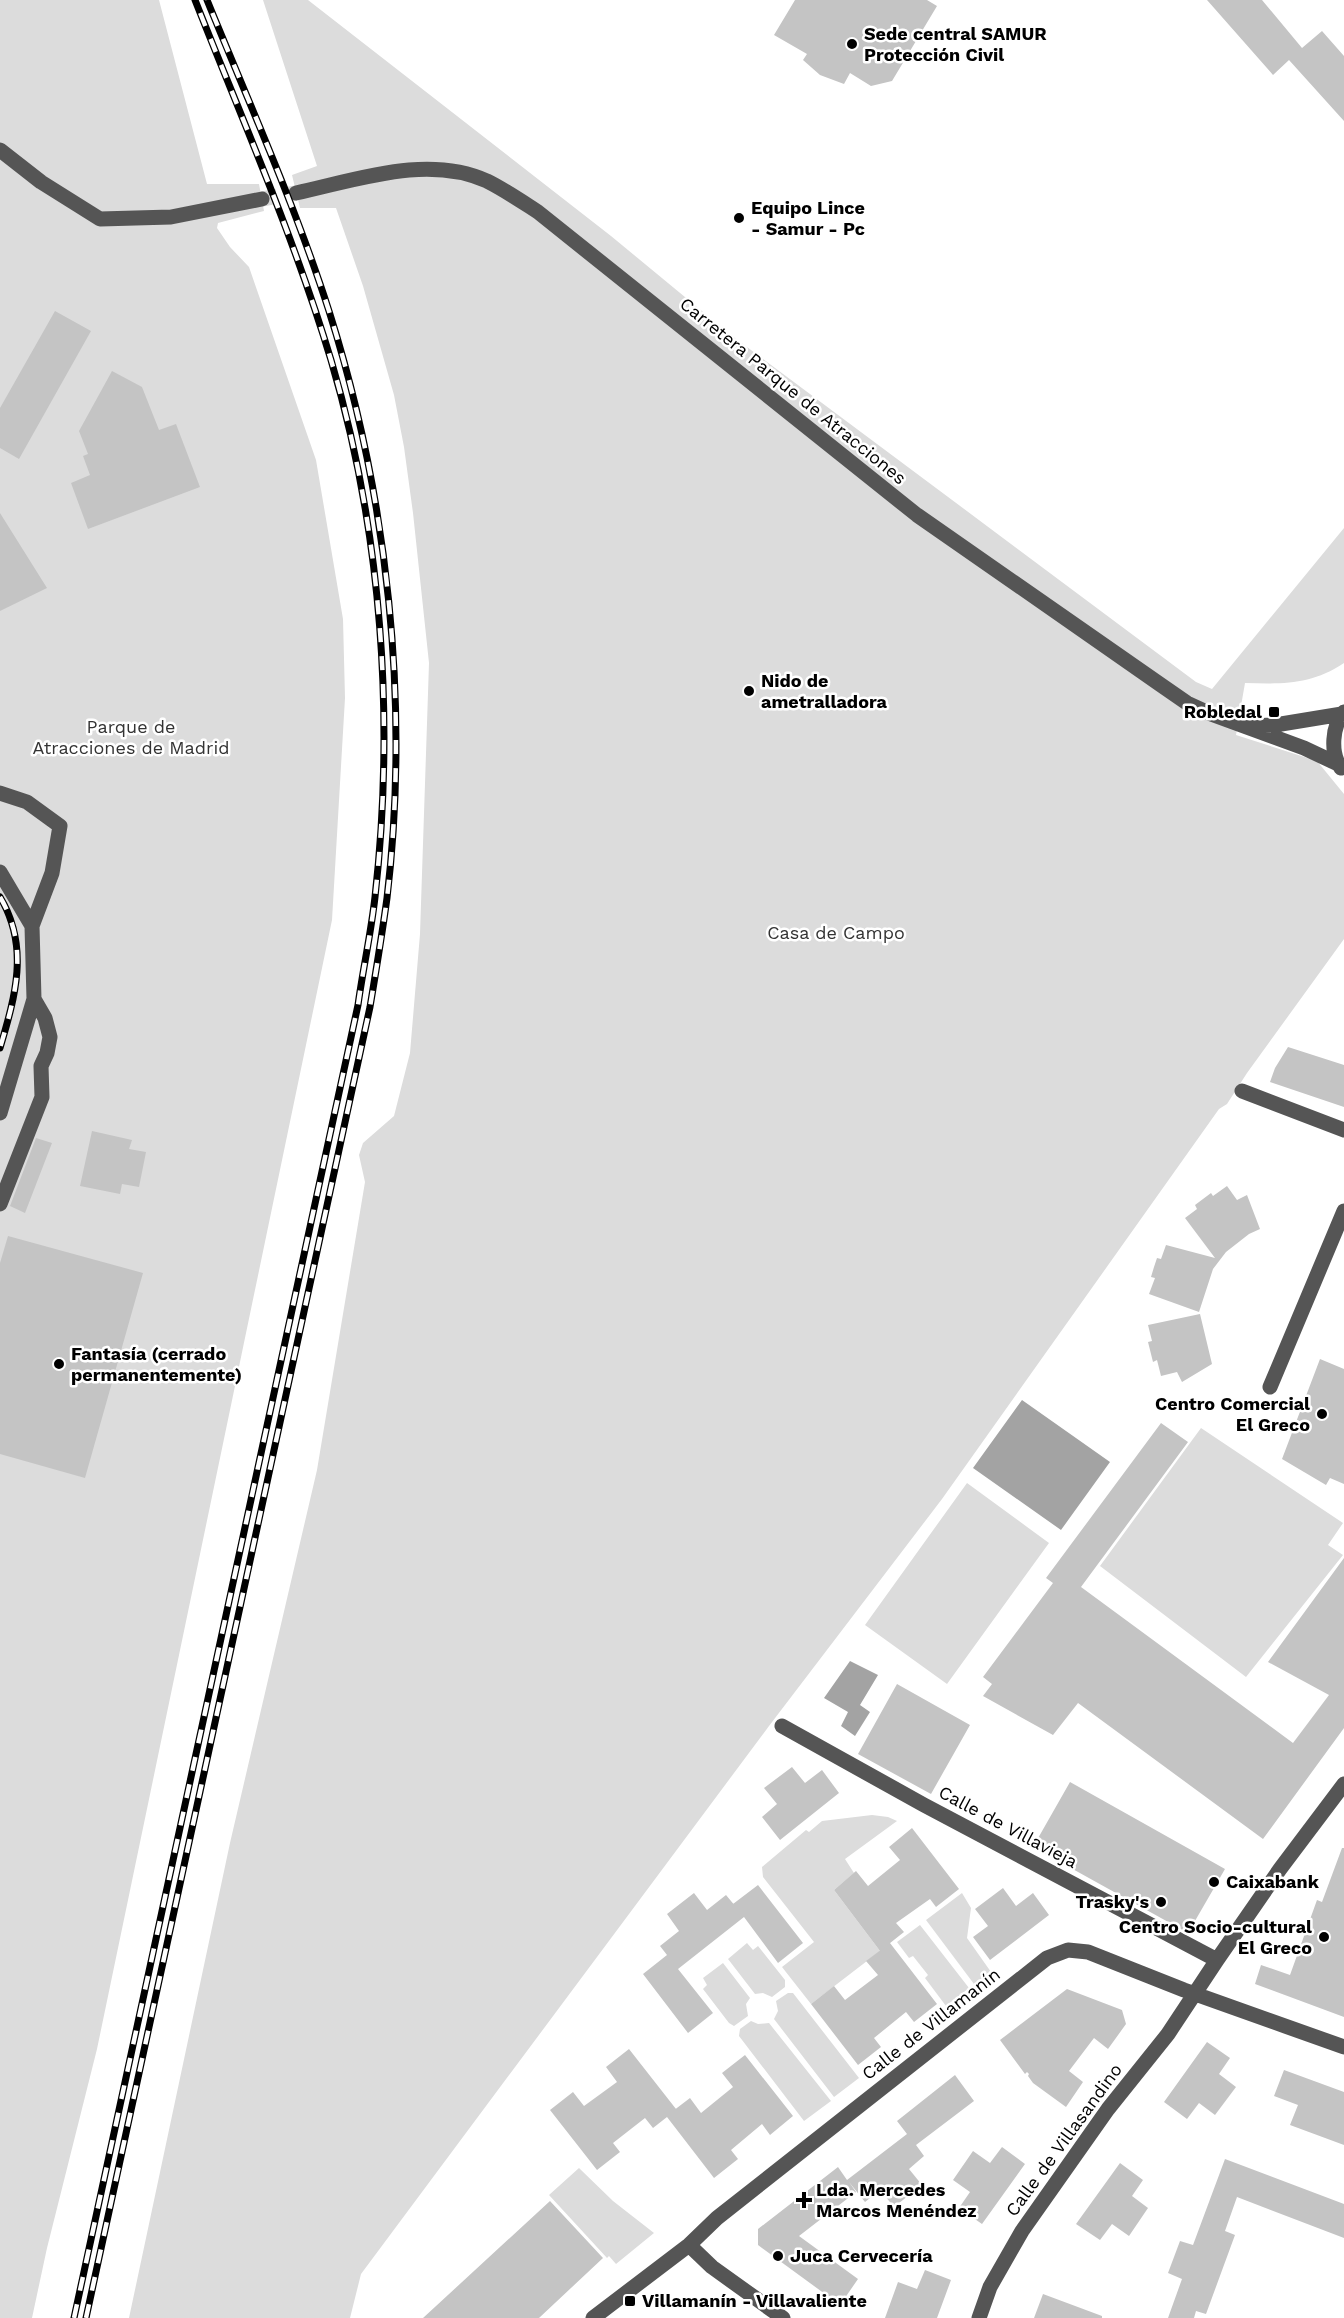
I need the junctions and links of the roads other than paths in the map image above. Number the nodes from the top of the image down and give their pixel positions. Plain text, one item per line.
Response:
1 (0, 150) edge
2 (297, 193) tunnel mouth
3 (262, 199) tunnel mouth
4 (1343, 713) edge
5 (1244, 726) junction
6 (1341, 768) edge
7 (0, 793) edge
8 (0, 872) edge
9 (32, 926) junction
10 (34, 999) junction
11 (1242, 1091) dead end
12 (0, 1113) edge
13 (1344, 1130) edge
14 (0, 1204) edge
15 (1344, 1211) edge
16 (1270, 1387) dead end
17 (782, 1726) dead end
18 (1344, 1784) edge
19 (1216, 1960) junction
20 (1195, 1994) junction
21 (1344, 2047) edge
22 (689, 2245) junction
23 (593, 2318) edge
24 (783, 2318) edge
25 (979, 2318) edge

1 - 3 street
2 - 5 street, Carretera Parque de Atracciones
4 - 5 street, Carretera Parque de Atracciones
4 - 6 street, Carretera Parque de Atracciones
5 - 6 street, Carretera Parque de Atracciones
7 - 9 street
8 - 9 street
9 - 10 street
10 - 12 street
10 - 14 street
11 - 13 street
15 - 16 street
17 - 19 street, Calle de Villavieja
18 - 19 street, Calle de Villasandino
19 - 20 street, Calle de Villasandino
20 - 21 street, Calle de Villamanín
20 - 22 street, Calle de Villamanín
20 - 25 street, Calle de Villasandino
22 - 23 street, Calle de Villamanín
22 - 24 street

